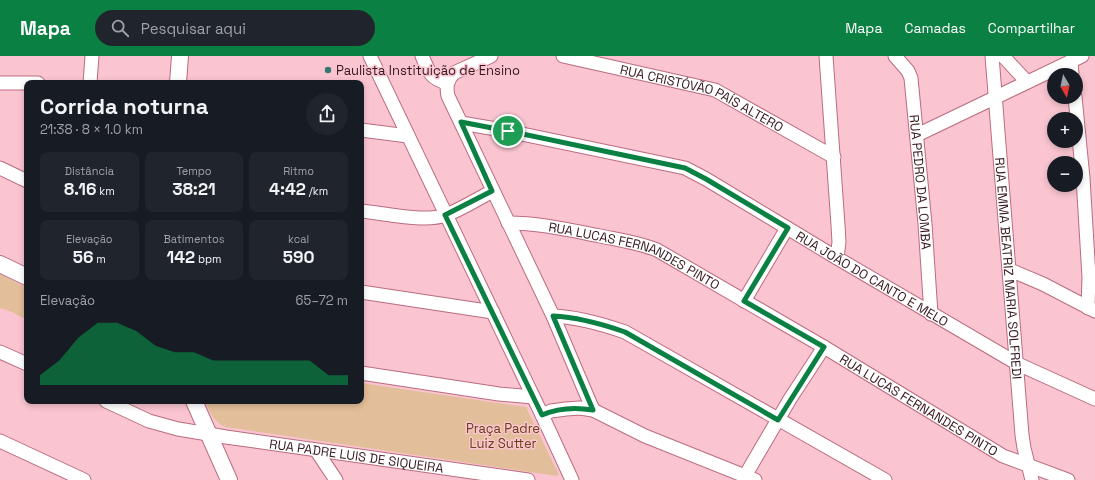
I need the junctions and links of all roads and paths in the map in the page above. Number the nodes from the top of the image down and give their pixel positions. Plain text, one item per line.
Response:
1 (92, 56) edge
2 (180, 56) edge
3 (370, 56) edge
4 (422, 56) edge
5 (491, 56) edge
6 (563, 56) edge
7 (895, 56) edge
8 (992, 56) edge
9 (1003, 56) edge
10 (824, 57) edge
11 (1077, 59) edge
12 (90, 80) edge
13 (178, 80) edge
14 (1027, 82) junction
15 (0, 83) edge
16 (24, 83) edge
17 (447, 83) junction
18 (996, 98) junction
19 (1076, 104) edge
20 (461, 122) junction
21 (364, 130) edge
22 (917, 135) junction
23 (408, 136) junction
24 (834, 157) junction
25 (0, 168) edge
26 (24, 180) edge
27 (492, 191) junction
28 (364, 211) edge
29 (445, 215) junction
30 (508, 223) junction
31 (788, 228) junction
32 (837, 258) junction
33 (0, 264) edge
34 (1010, 270) junction
35 (24, 273) edge
36 (364, 292) edge
37 (744, 301) junction
38 (1092, 309) edge
39 (492, 312) junction
40 (931, 314) junction
41 (553, 316) junction
42 (824, 347) junction
43 (0, 352) edge
44 (24, 363) edge
45 (1018, 364) junction
46 (364, 373) edge
47 (533, 397) junction
48 (1095, 399) edge
49 (112, 404) edge
50 (195, 404) edge
51 (593, 410) junction
52 (542, 415) junction
53 (778, 420) junction
54 (209, 433) junction
55 (0, 441) edge
56 (316, 450) junction
57 (1028, 465) junction
58 (750, 478) edge
59 (84, 480) edge
60 (229, 480) edge
61 (336, 480) edge
62 (528, 480) edge
63 (572, 480) edge
64 (885, 480) edge
65 (1032, 480) edge
66 (1068, 480) edge

1 - 12 street
2 - 13 main road
3 - 23 street
4 - 17 street
5 - 17 street
6 - 24 street, RUA CRISTÓVÃO PAÍS ALTERO
7 - 22 street, RUA PEDRO DA LOMBA
8 - 18 street, RUA EMMA BEATRIZ MARIA SOLFREDI
9 - 14 street
10 - 24 street
11 - 14 street
14 - 18 street
15 - 16 street
17 - 20 street
18 - 22 street
18 - 34 street, RUA EMMA BEATRIZ MARIA SOLFREDI
19 - 38 street
20 - 27 street
20 - 31 street, RUA JOÃO DO CANTO E MELO
21 - 23 street
22 - 40 street, RUA PEDRO DA LOMBA
23 - 29 street
24 - 32 street
25 - 26 street
27 - 29 street
27 - 30 street
28 - 29 street
29 - 39 street
30 - 37 street, RUA LUCAS FERNANDES PINTO
30 - 41 street
31 - 32 street, RUA JOÃO DO CANTO E MELO
31 - 37 street
32 - 40 street, RUA JOÃO DO CANTO E MELO
33 - 35 main road
34 - 38 street
34 - 45 street, RUA EMMA BEATRIZ MARIA SOLFREDI
36 - 39 street
37 - 42 street, RUA LUCAS FERNANDES PINTO
39 - 47 street
40 - 45 street, RUA JOÃO DO CANTO E MELO
41 - 51 street
41 - 53 street
42 - 53 street
42 - 57 street, RUA LUCAS FERNANDES PINTO
43 - 44 street
45 - 48 street, RUA JOÃO DO CANTO E MELO
45 - 57 street, RUA EMMA BEATRIZ MARIA SOLFREDI
46 - 47 street
47 - 52 street
49 - 54 street, RUA PADRE LUIS DE SIQUEIRA
50 - 54 main road
51 - 52 street
51 - 58 street
52 - 63 street
53 - 58 street
53 - 64 street
54 - 56 street, RUA PADRE LUIS DE SIQUEIRA
54 - 60 main road
55 - 59 street
56 - 61 street
56 - 62 street, RUA PADRE LUIS DE SIQUEIRA
57 - 65 street, RUA EMMA BEATRIZ MARIA SOLFREDI
57 - 66 street, RUA LUCAS FERNANDES PINTO

